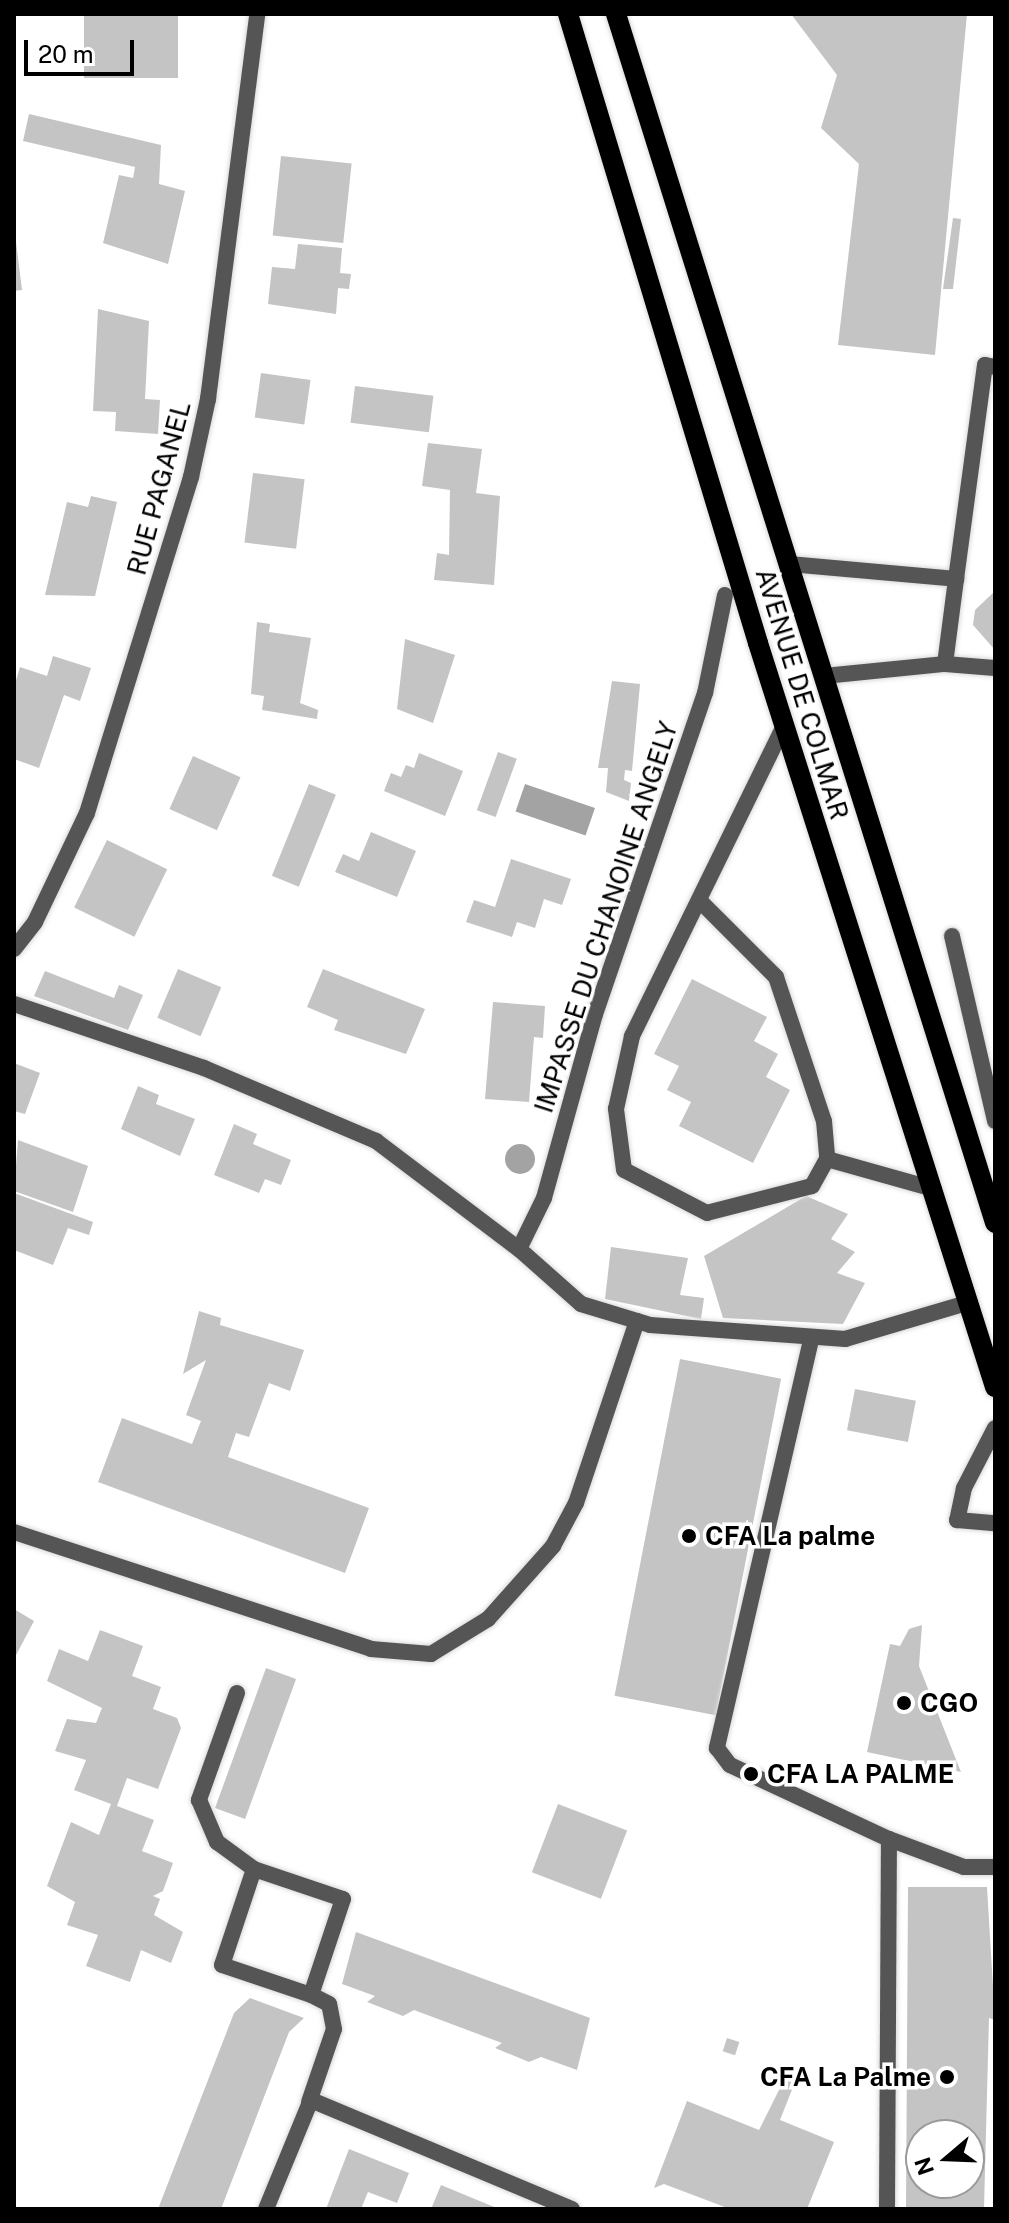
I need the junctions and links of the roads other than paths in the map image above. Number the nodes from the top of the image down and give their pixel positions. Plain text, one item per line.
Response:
1 (257, 14) edge
2 (568, 14) edge
3 (616, 14) edge
4 (995, 367) edge
5 (789, 564) junction
6 (956, 579) junction
7 (725, 595) dead end
8 (945, 664) junction
9 (995, 668) edge
10 (824, 676) junction
11 (784, 726) junction
12 (703, 904) junction
13 (952, 936) dead end
14 (15, 946) edge
15 (14, 1004) edge
16 (995, 1121) edge
17 (827, 1159) junction
18 (989, 1180) edge
19 (934, 1189) junction
20 (995, 1223) edge
21 (519, 1249) junction
22 (970, 1302) junction
23 (637, 1321) junction
24 (811, 1340) junction
25 (995, 1387) edge
26 (995, 1428) edge
27 (995, 1523) edge
28 (14, 1532) edge
29 (237, 1693) dead end
30 (889, 1839) junction
31 (995, 1867) edge
32 (254, 1869) junction
33 (311, 1995) junction
34 (309, 2102) junction
35 (266, 2209) edge
36 (572, 2209) edge
37 (887, 2209) edge

1 - 14 street, RUE PAGANEL
2 - 11 main road, AVENUE DE COLMAR
3 - 5 main road, AVENUE DE COLMAR
4 - 6 street
5 - 6 street
5 - 10 main road, AVENUE DE COLMAR
6 - 8 street
7 - 21 street, IMPASSE DU CHANOINE ANGELY
8 - 9 street
8 - 10 street
10 - 18 main road, AVENUE DE COLMAR
11 - 12 street
11 - 19 main road, AVENUE DE COLMAR
12 - 17 street
12 - 17 street
13 - 16 street
15 - 21 street
17 - 19 street
18 - 20 main road, AVENUE DE COLMAR
19 - 22 main road, AVENUE DE COLMAR
21 - 23 street
22 - 24 street
22 - 25 main road, AVENUE DE COLMAR
23 - 24 street
23 - 28 street
24 - 30 street
26 - 27 street
29 - 32 street
30 - 31 street
30 - 37 street
32 - 33 street
32 - 33 street
33 - 34 street
34 - 35 street
34 - 36 street

